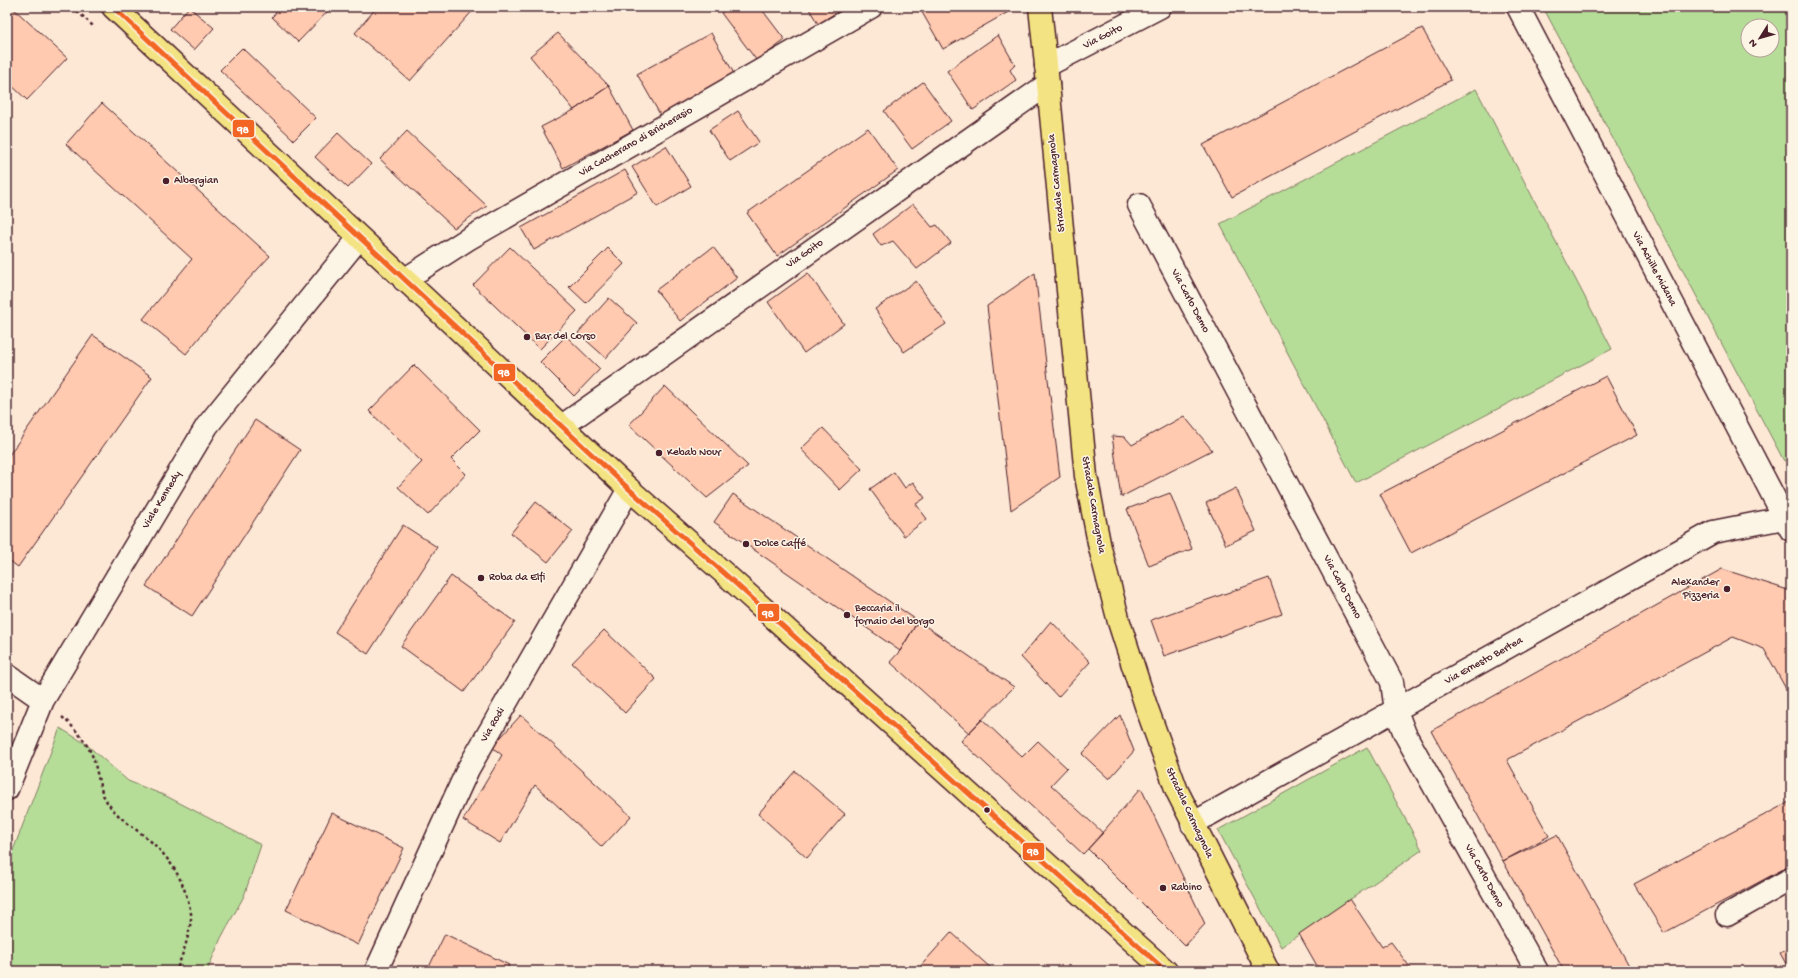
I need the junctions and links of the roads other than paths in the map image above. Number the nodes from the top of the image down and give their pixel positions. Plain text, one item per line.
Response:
1 (113, 7) edge
2 (871, 7) edge
3 (1040, 7) edge
4 (1160, 7) edge
5 (1518, 7) edge
6 (1047, 75) junction
7 (1139, 206) dead end
8 (359, 238) junction
9 (404, 280) junction
10 (562, 426) junction
11 (629, 489) junction
12 (1788, 524) edge
13 (7, 675) edge
14 (42, 700) junction
15 (1396, 711) junction
16 (7, 789) edge
17 (1192, 824) junction
18 (1791, 879) edge
19 (1727, 915) dead end
20 (376, 971) edge
21 (1166, 971) edge
22 (1268, 971) edge
23 (1537, 971) edge

1 - 8 main road
2 - 9 street, Via Cacherano di Bricherasio
3 - 6 main road, Stradale Carmagnola
4 - 6 street, Via Goito
5 - 12 street, Via Achille Midana
6 - 10 street, Via Goito
6 - 17 main road, Stradale Carmagnola
7 - 15 street, Via Carlo Demo
8 - 9 main road
8 - 14 street, Viale Kennedy
9 - 10 main road
10 - 11 main road
11 - 20 street, Via Rodi
11 - 21 main road
12 - 15 street, Via Ernesto Bertea
13 - 14 street
14 - 16 street, Viale Kennedy
15 - 17 street, Via Ernesto Bertea
15 - 23 street, Via Carlo Demo
17 - 22 main road, Stradale Carmagnola
18 - 19 street

